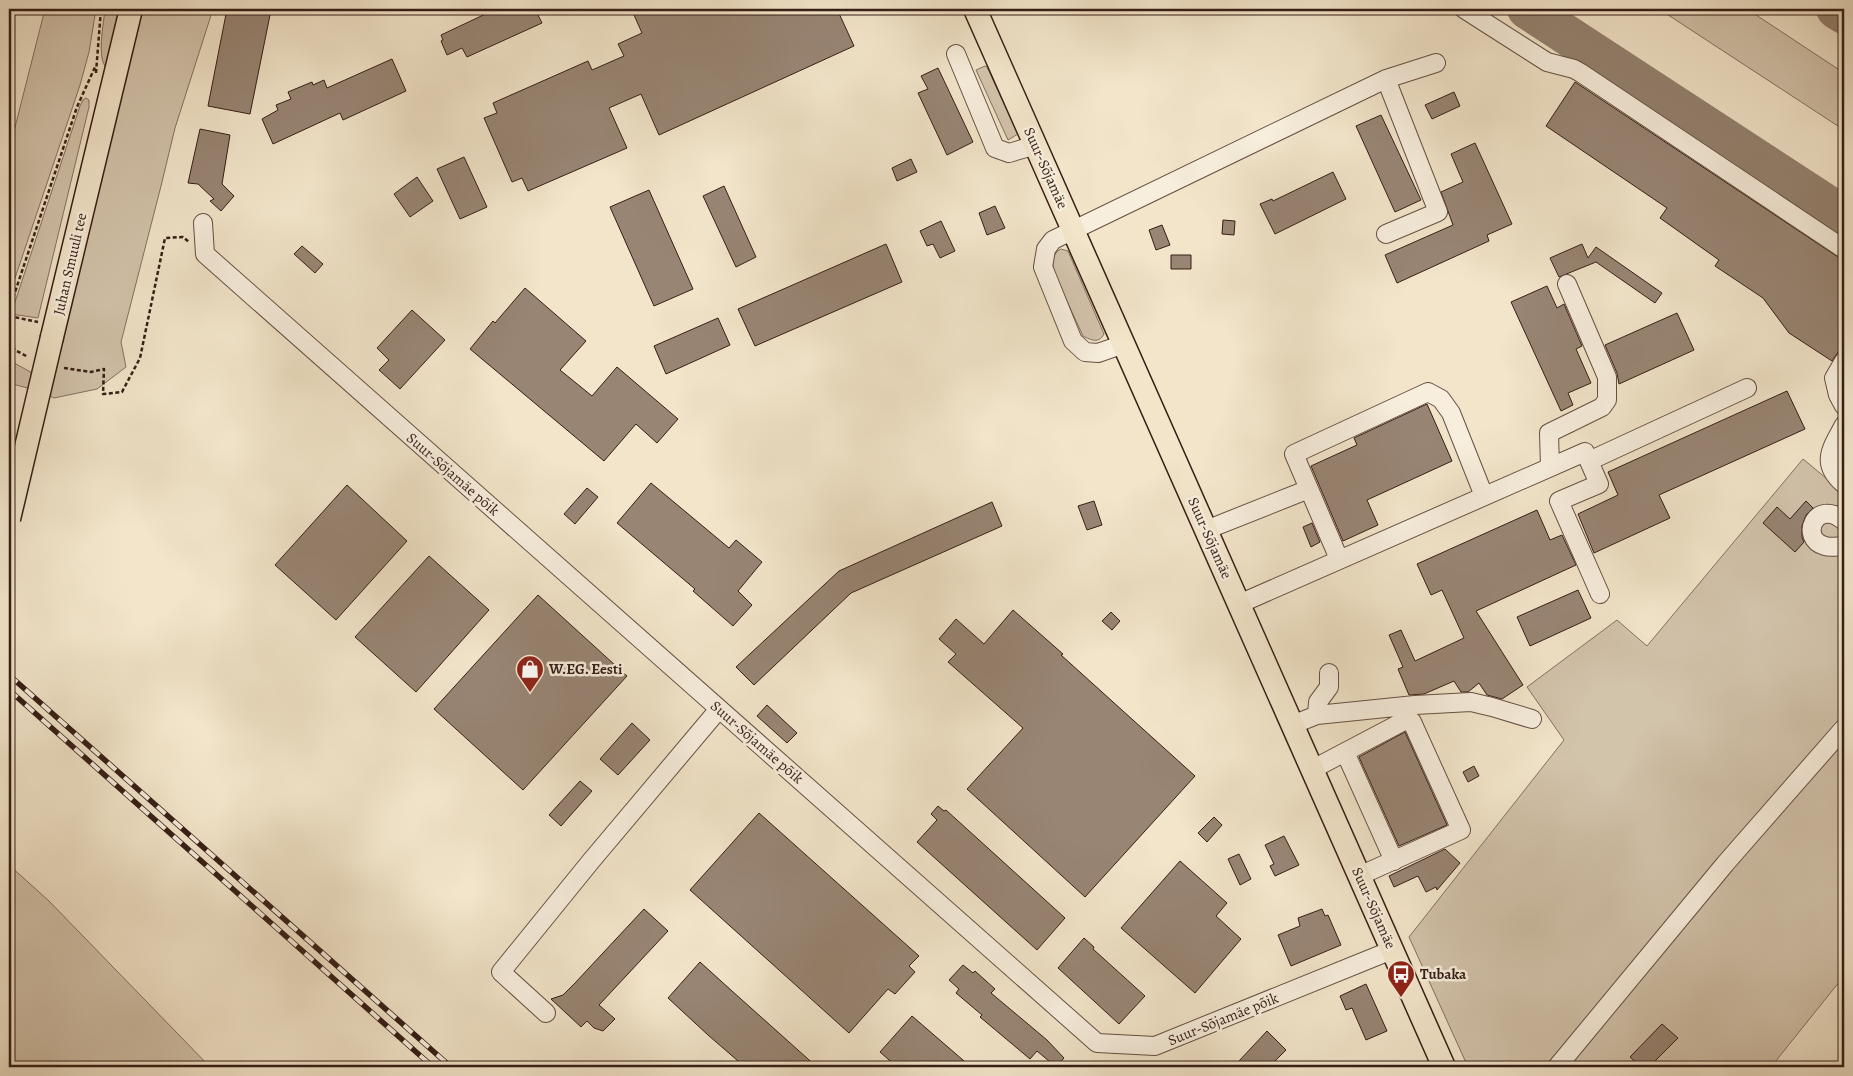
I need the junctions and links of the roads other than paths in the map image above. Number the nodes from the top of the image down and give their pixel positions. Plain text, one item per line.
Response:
1 (131, 9) edge
2 (975, 9) edge
3 (1464, 9) edge
4 (956, 54) dead end
5 (1436, 63) dead end
6 (1386, 79) junction
7 (1036, 145) junction
8 (203, 223) dead end
9 (1073, 230) junction
10 (1386, 234) dead end
11 (1844, 249) edge
12 (1567, 284) dead end
13 (1124, 344) junction
14 (1844, 361) edge
15 (1747, 388) dead end
16 (1844, 406) edge
17 (1844, 425) edge
18 (1589, 461) junction
19 (1550, 467) junction
20 (1844, 484) edge
21 (1309, 489) junction
22 (1484, 496) junction
23 (9, 519) edge
24 (1844, 520) edge
25 (1206, 530) junction
26 (1844, 546) edge
27 (1339, 560) junction
28 (1600, 594) dead end
29 (1239, 604) junction
30 (1329, 673) dead end
31 (719, 709) junction
32 (1317, 715) junction
33 (1532, 719) dead end
34 (1292, 724) junction
35 (1844, 728) edge
36 (1346, 752) junction
37 (1312, 769) junction
38 (1394, 861) junction
39 (1359, 876) junction
40 (1392, 950) junction
41 (546, 1013) dead end
42 (1444, 1067) edge
43 (1557, 1067) edge

1 - 23 main road, Juhan Smuuli tee, bridge
2 - 7 main road, Suur-Sõjamäe
3 - 11 street
4 - 7 street
5 - 6 street
6 - 9 street
6 - 10 street
7 - 9 main road, Suur-Sõjamäe
8 - 31 street, Suur-Sõjamäe põik
9 - 13 main road, Suur-Sõjamäe
9 - 13 street
12 - 19 street
13 - 25 main road, Suur-Sõjamäe
14 - 16 street
15 - 18 street
17 - 20 street
18 - 19 street
18 - 28 street
19 - 22 street
21 - 22 street
21 - 25 street
21 - 27 street
22 - 27 street
24 - 26 street
25 - 29 main road, Suur-Sõjamäe
27 - 29 street
29 - 34 main road, Suur-Sõjamäe
30 - 32 street
31 - 40 street, Suur-Sõjamäe põik
31 - 41 street
32 - 33 street
32 - 34 street
34 - 37 main road, Suur-Sõjamäe
35 - 43 street
36 - 37 street
36 - 38 street
36 - 38 street
37 - 39 main road, Suur-Sõjamäe
38 - 39 street
39 - 40 main road, Suur-Sõjamäe
40 - 42 main road, Suur-Sõjamäe

